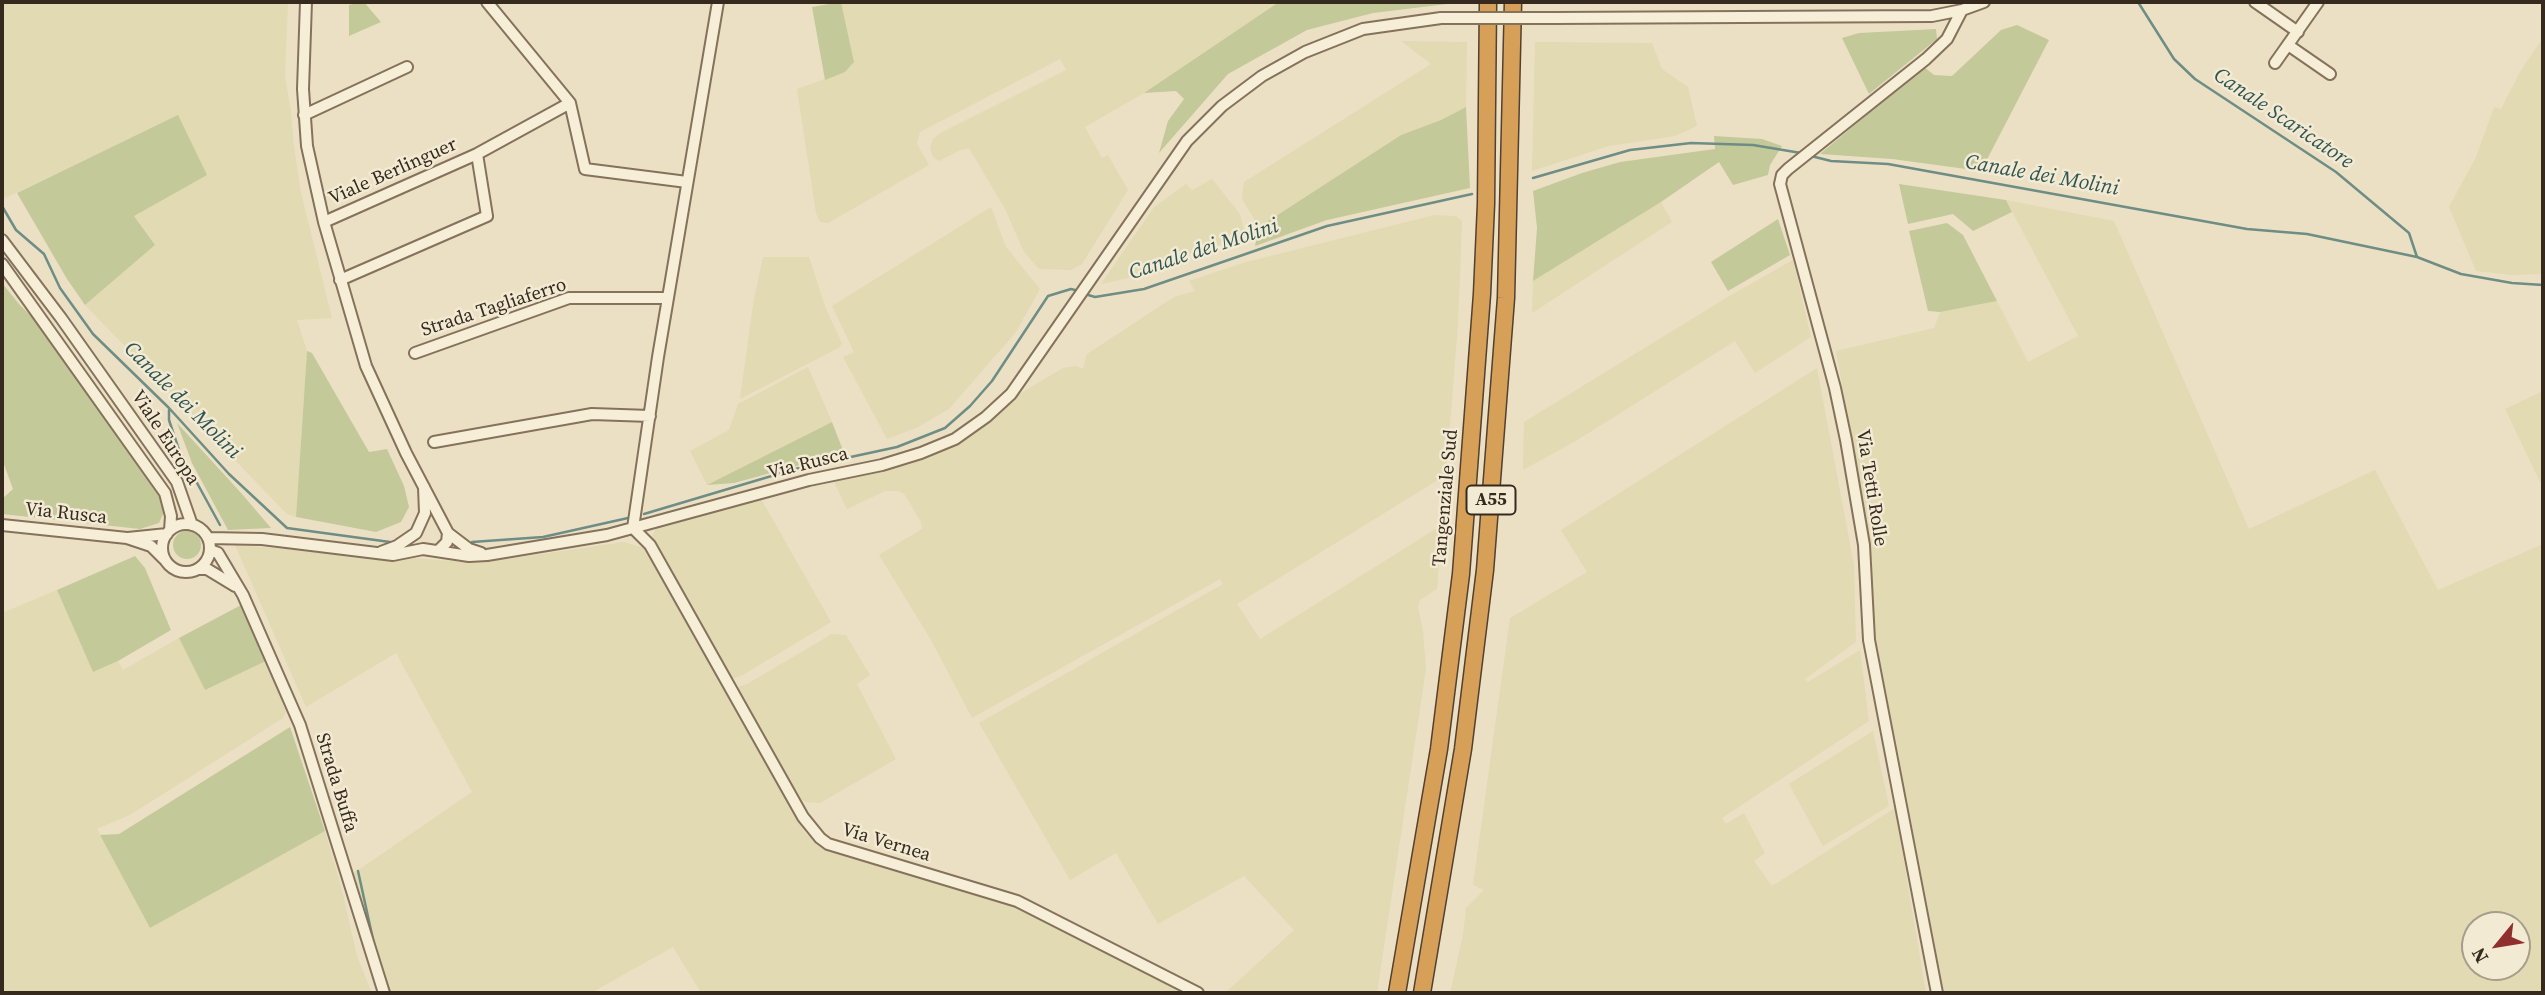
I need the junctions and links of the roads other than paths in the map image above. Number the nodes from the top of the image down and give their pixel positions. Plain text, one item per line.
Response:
1 (306, 2) edge
2 (487, 2) edge
3 (718, 2) edge
4 (1488, 2) edge
5 (1513, 2) edge
6 (1984, 2) edge
7 (2255, 2) edge
8 (2318, 2) edge
9 (1962, 10) junction
10 (2298, 32) junction
11 (2288, 45) junction
12 (2275, 63) dead end
13 (407, 67) dead end
14 (2330, 74) dead end
15 (570, 103) junction
16 (304, 115) junction
17 (477, 154) junction
18 (687, 182) junction
19 (324, 222) junction
20 (2, 240) edge
21 (2, 264) edge
22 (2, 277) edge
23 (340, 281) junction
24 (22, 293) junction
25 (668, 298) junction
26 (415, 352) dead end
27 (650, 416) junction
28 (434, 442) dead end
29 (424, 484) junction
30 (2, 525) edge
31 (192, 525) junction
32 (418, 528) junction
33 (633, 528) junction
34 (447, 530) junction
35 (168, 532) junction
36 (127, 538) junction
37 (208, 538) junction
38 (424, 549) junction
39 (210, 550) junction
40 (439, 550) junction
41 (381, 552) junction
42 (487, 555) junction
43 (164, 559) junction
44 (198, 569) junction
45 (240, 590) junction
46 (384, 993) edge
47 (1198, 993) edge
48 (1397, 993) edge
49 (1422, 993) edge
50 (1937, 993) edge

1 - 16 street, Viale Berlinguer
2 - 15 street
3 - 18 street
4 - 48 highway, Tangenziale Sud / A55
5 - 49 highway, A55
6 - 9 street, Via Rusca
7 - 10 street
8 - 10 street
9 - 33 street, Via Rusca, bridge
9 - 50 street, Via Tetti Rolle
10 - 11 street
11 - 12 street
11 - 14 street
13 - 16 street
15 - 17 street, Viale Berlinguer
15 - 18 street
16 - 19 street, Viale Berlinguer
17 - 19 street, Viale Berlinguer
17 - 23 street, Viale Berlinguer
18 - 25 street
19 - 23 street, Viale Berlinguer
20 - 31 street, Viale Europa
21 - 24 street, Viale Europa
22 - 24 street
23 - 29 street, Viale Berlinguer
24 - 35 street, Viale Europa
25 - 26 street, Strada Tagliaferro
25 - 27 street
27 - 28 street
27 - 33 street
29 - 32 street
29 - 34 street, Viale Berlinguer
30 - 36 street, Via Rusca
31 - 35 street
31 - 37 street
32 - 34 street
32 - 38 street
32 - 41 street
33 - 42 street, Via Rusca
33 - 47 street, Via Vernea
34 - 40 street
34 - 42 street
35 - 36 street, Via Rusca
35 - 43 street
36 - 43 street, Via Rusca
37 - 39 street
37 - 41 street
38 - 40 street
38 - 41 street
39 - 44 street
39 - 45 street, Strada Buffa
40 - 42 street, Via Rusca
43 - 44 street
44 - 45 street
45 - 46 street, Strada Buffa

